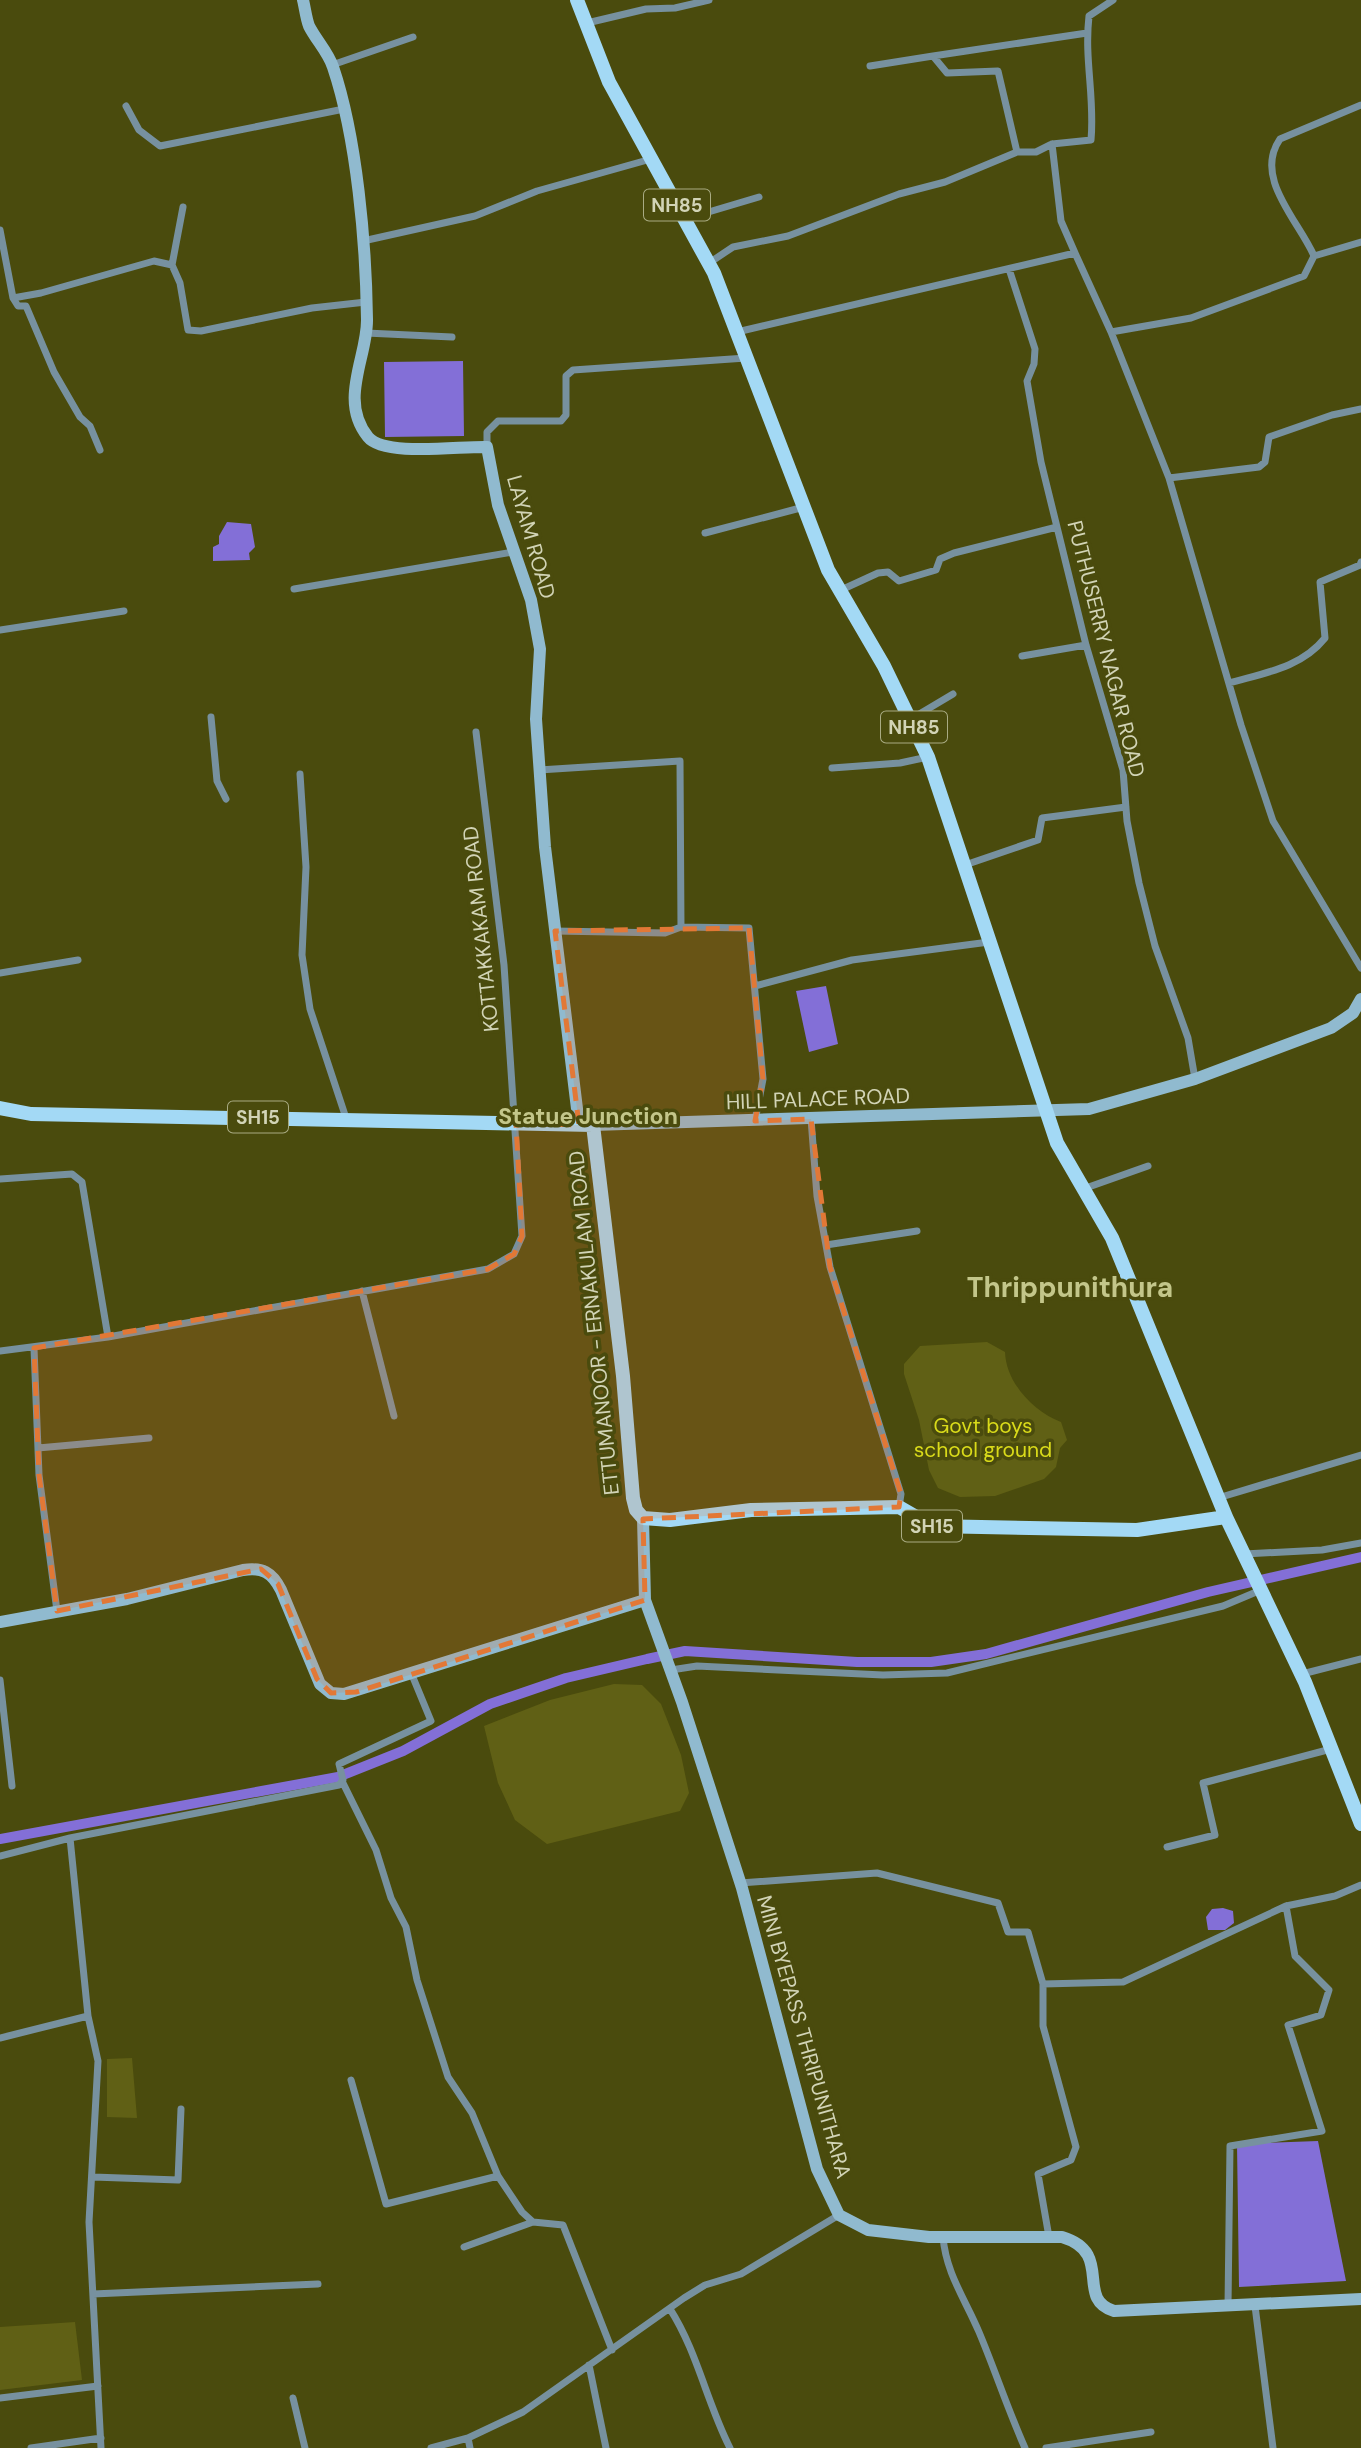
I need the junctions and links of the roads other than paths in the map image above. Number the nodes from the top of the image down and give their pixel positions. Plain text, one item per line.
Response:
1 (303, 0) edge
2 (578, 0) edge
3 (709, 0) edge
4 (1113, 0) edge
5 (587, 23) junction
6 (1087, 33) junction
7 (412, 37) dead end
8 (933, 56) junction
9 (332, 65) junction
10 (870, 66) dead end
11 (1361, 105) edge
12 (126, 106) dead end
13 (344, 109) junction
14 (1052, 144) junction
15 (1017, 152) junction
16 (651, 159) junction
17 (759, 197) dead end
18 (183, 207) dead end
19 (685, 219) junction
20 (0, 230) edge
21 (363, 241) junction
22 (1361, 242) edge
23 (1074, 253) junction
24 (1314, 256) junction
25 (709, 263) junction
26 (172, 265) junction
27 (1009, 269) junction
28 (13, 298) junction
29 (366, 302) junction
30 (736, 332) junction
31 (1111, 332) junction
32 (365, 333) junction
33 (452, 337) dead end
34 (746, 358) junction
35 (1361, 409) edge
36 (487, 447) junction
37 (100, 450) dead end
38 (1169, 478) junction
39 (803, 507) junction
40 (1057, 527) junction
41 (705, 533) dead end
42 (513, 552) junction
43 (1361, 562) edge
44 (294, 589) dead end
45 (840, 590) junction
46 (124, 611) dead end
47 (0, 630) edge
48 (1086, 645) junction
49 (1022, 656) dead end
50 (1228, 682) junction
51 (953, 694) dead end
52 (211, 718) dead end
53 (911, 719) junction
54 (476, 732) dead end
55 (928, 757) junction
56 (832, 768) dead end
57 (539, 770) junction
58 (300, 774) dead end
59 (226, 800) dead end
60 (1126, 807) junction
61 (965, 865) junction
62 (681, 927) junction
63 (555, 931) junction
64 (990, 942) junction
65 (78, 960) dead end
66 (1361, 968) edge
67 (0, 973) edge
68 (755, 986) junction
69 (1361, 999) edge
70 (1195, 1079) junction
71 (0, 1108) edge
72 (1045, 1112) junction
73 (346, 1118) junction
74 (811, 1119) junction
75 (755, 1121) junction
76 (516, 1123) junction
77 (586, 1125) junction
78 (1148, 1166) dead end
79 (0, 1179) edge
80 (1082, 1189) junction
81 (917, 1231) dead end
82 (826, 1245) junction
83 (362, 1291) junction
84 (108, 1337) junction
85 (34, 1348) junction
86 (0, 1351) edge
87 (394, 1416) dead end
88 (149, 1438) dead end
89 (38, 1448) junction
90 (1361, 1455) edge
91 (1219, 1498) junction
92 (898, 1507) junction
93 (1226, 1517) junction
94 (643, 1518) junction
95 (1361, 1543) edge
96 (1247, 1560) junction
97 (1262, 1590) junction
98 (645, 1600) junction
99 (57, 1611) junction
100 (0, 1622) edge
101 (1361, 1659) edge
102 (670, 1669) junction
103 (412, 1675) junction
104 (1302, 1675) junction
105 (0, 1680) edge
106 (1332, 1749) junction
107 (343, 1778) junction
108 (12, 1786) dead end
109 (1361, 1824) edge
110 (70, 1838) junction
111 (1167, 1847) dead end
112 (0, 1856) edge
113 (740, 1883) junction
114 (1361, 1885) edge
115 (1286, 1906) junction
116 (1043, 1984) junction
117 (88, 2016) junction
118 (0, 2038) edge
119 (351, 2080) dead end
120 (181, 2109) dead end
121 (498, 2176) junction
122 (93, 2177) junction
123 (839, 2215) junction
124 (533, 2222) junction
125 (1049, 2236) junction
126 (943, 2237) junction
127 (464, 2247) dead end
128 (318, 2284) dead end
129 (93, 2294) junction
130 (1361, 2299) edge
131 (1228, 2306) junction
132 (1255, 2306) junction
133 (670, 2309) junction
134 (612, 2350) junction
135 (589, 2365) junction
136 (98, 2386) junction
137 (293, 2398) dead end
138 (0, 2399) edge
139 (1151, 2432) dead end
140 (101, 2438) junction
141 (468, 2438) junction
142 (31, 2448) edge
143 (101, 2448) edge
144 (304, 2448) edge
145 (431, 2448) edge
146 (470, 2448) edge
147 (606, 2448) edge
148 (730, 2448) edge
149 (1025, 2448) edge
150 (1046, 2448) edge
151 (1273, 2448) edge

1 - 9 main road
2 - 5 main road, NH85
3 - 5 street
4 - 6 street
5 - 16 main road, NH85 / NH85
6 - 8 street
6 - 14 street
7 - 9 street
8 - 10 street
8 - 15 street
9 - 13 main road
11 - 24 street
12 - 13 street
13 - 21 main road
14 - 15 street
14 - 23 street
15 - 25 street
16 - 19 main road, NH85 / NH85
16 - 21 street
17 - 19 street
18 - 26 street
19 - 25 main road, NH85 / NH85
20 - 28 street
21 - 29 main road
22 - 24 street
23 - 27 street
23 - 31 street
24 - 31 street
25 - 30 main road, NH85 / NH85
26 - 28 street
26 - 29 street
27 - 30 street
27 - 40 street, PUTHUSERRY NAGAR ROAD
28 - 37 street
29 - 32 main road
30 - 34 main road, NH85 / NH85
31 - 38 street
32 - 33 street
32 - 36 main road
34 - 36 street
34 - 39 main road, NH85 / NH85
35 - 38 street
36 - 42 main road, LAYAM ROAD
38 - 50 street
39 - 41 street
39 - 45 main road, NH85 / NH85
40 - 45 street
40 - 48 street, PUTHUSERRY NAGAR ROAD
42 - 44 street
42 - 57 main road, LAYAM ROAD
43 - 50 street
45 - 53 main road, NH85 / NH85
46 - 47 street
48 - 49 street
48 - 60 street, PUTHUSERRY NAGAR ROAD
50 - 66 street
51 - 53 street
52 - 59 street
53 - 55 main road, NH85 / NH85
54 - 76 street, KOTTAKKAKAM ROAD
55 - 56 street
55 - 61 main road, NH85 / NH85
57 - 62 street
57 - 63 main road, LAYAM ROAD
58 - 73 street
60 - 61 street
60 - 70 street, PUTHUSERRY NAGAR ROAD
61 - 64 main road, NH85 / NH85
62 - 63 street
62 - 68 street
63 - 77 main road, LAYAM ROAD
64 - 68 street
64 - 72 main road, NH85 / NH85
65 - 67 street
68 - 75 street
69 - 70 main road
70 - 72 main road
71 - 73 main road, ETTUMANOOR - ERNAKULAM ROAD / SH15
72 - 74 main road, HILL PALACE ROAD
72 - 80 main road
73 - 76 main road, ETTUMANOOR - ERNAKULAM ROAD / SH15
74 - 75 main road, HILL PALACE ROAD
74 - 82 street
75 - 77 main road, HILL PALACE ROAD
76 - 77 main road, ETTUMANOOR - ERNAKULAM ROAD / SH15
76 - 83 street, KOTTAKKAKAM ROAD
77 - 94 main road, ETTUMANOOR - ERNAKULAM ROAD
78 - 80 street
79 - 84 street
80 - 91 main road
81 - 82 street
82 - 92 street
83 - 84 street, KOTTAKKAKAM ROAD
83 - 87 street
84 - 85 street, KOTTAKKAKAM ROAD
85 - 86 street, KOTTAKKAKAM ROAD
85 - 89 street
88 - 89 street
89 - 99 street
90 - 91 street
91 - 93 main road
92 - 93 main road, ETTUMANOOR - ERNAKULAM ROAD / SH15
92 - 94 main road, ETTUMANOOR - ERNAKULAM ROAD / SH15
93 - 96 main road
94 - 98 main road, MINI BYEPASS THRIPUNITHARA
95 - 96 street
96 - 97 main road
97 - 102 street
97 - 104 main road
98 - 102 main road, MINI BYEPASS THRIPUNITHARA
98 - 103 main road
99 - 100 main road
99 - 103 main road
101 - 104 street
102 - 113 main road, MINI BYEPASS THRIPUNITHARA
103 - 107 street
104 - 106 main road
105 - 108 street
106 - 109 main road
106 - 111 street
107 - 110 street
107 - 121 street
110 - 112 street
110 - 117 street
113 - 116 street
113 - 123 main road, MINI BYEPASS THRIPUNITHARA
114 - 115 street
115 - 116 street
115 - 131 street
116 - 125 street
117 - 118 street
117 - 122 street
119 - 121 street
120 - 122 street
121 - 124 street
122 - 129 street
123 - 126 main road
123 - 133 street
124 - 127 street
124 - 134 street
125 - 126 main road
125 - 131 main road
126 - 149 street
128 - 129 street
129 - 136 street
130 - 132 main road
131 - 132 main road
132 - 151 street
133 - 134 street
133 - 148 street
134 - 135 street
135 - 141 street
135 - 147 street
136 - 138 street
136 - 140 street
137 - 144 street
139 - 150 street
140 - 142 street
140 - 143 street
141 - 145 street
141 - 146 street

